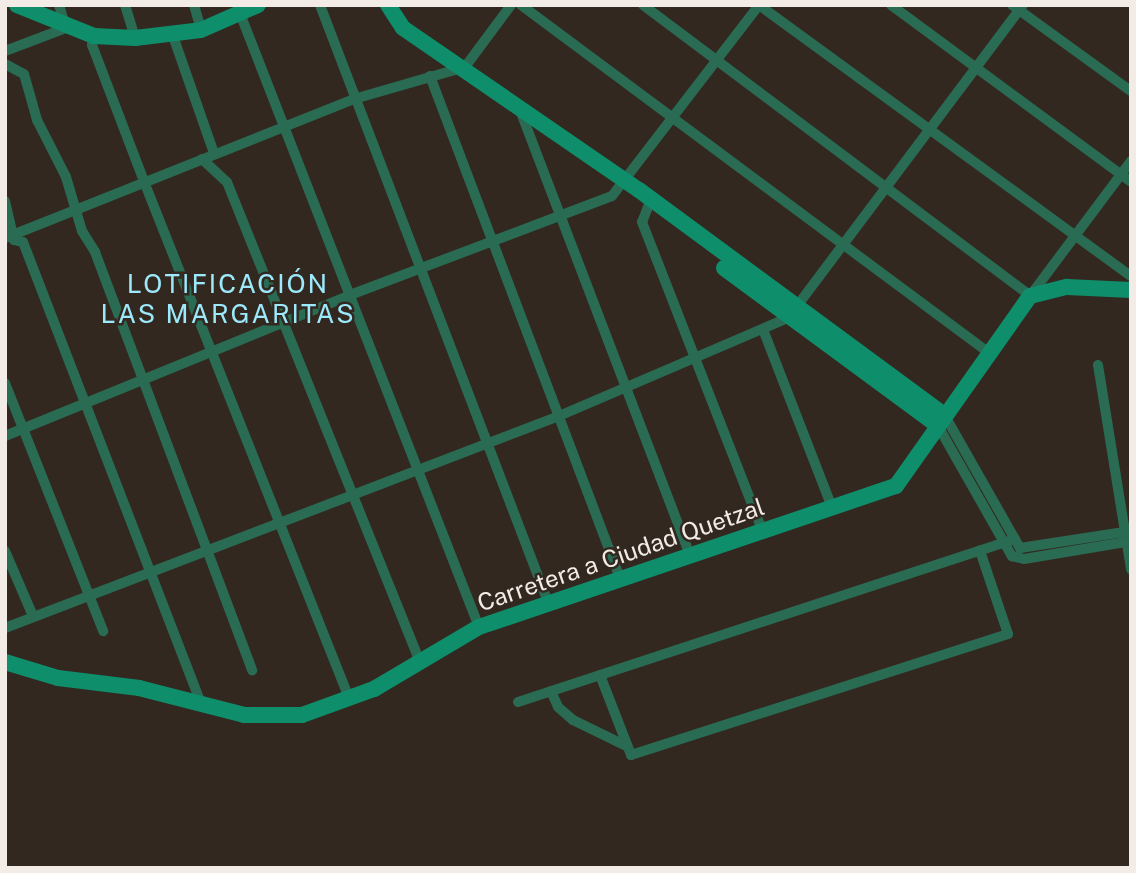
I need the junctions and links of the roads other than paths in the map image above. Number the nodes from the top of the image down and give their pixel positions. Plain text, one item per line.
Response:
1 (17, 5) edge
2 (59, 5) edge
3 (125, 5) edge
4 (194, 5) edge
5 (320, 5) edge
6 (388, 5) edge
7 (511, 5) edge
8 (521, 5) edge
9 (643, 5) edge
10 (759, 5) edge
11 (891, 5) edge
12 (1018, 7) edge
13 (251, 9) edge
14 (66, 27) junction
15 (201, 30) junction
16 (94, 36) junction
17 (173, 36) junction
18 (135, 38) junction
19 (5, 51) edge
20 (718, 59) junction
21 (5, 64) edge
22 (465, 67) junction
23 (976, 69) junction
24 (429, 76) junction
25 (1131, 92) edge
26 (354, 99) junction
27 (519, 107) junction
28 (673, 119) junction
29 (287, 125) junction
30 (932, 128) junction
31 (214, 153) junction
32 (202, 159) junction
33 (1131, 161) edge
34 (1120, 174) junction
35 (1131, 182) edge
36 (626, 183) junction
37 (145, 184) junction
38 (887, 187) junction
39 (5, 201) edge
40 (648, 204) junction
41 (76, 210) junction
42 (561, 216) junction
43 (1074, 234) junction
44 (10, 236) edge
45 (494, 241) junction
46 (843, 246) junction
47 (421, 267) junction
48 (1131, 276) edge
49 (1131, 290) edge
50 (350, 295) junction
51 (1030, 296) junction
52 (792, 313) junction
53 (284, 323) junction
54 (764, 332) junction
55 (212, 353) junction
56 (989, 353) junction
57 (692, 358) junction
58 (1098, 365) dead end
59 (143, 381) junction
60 (5, 383) edge
61 (627, 385) junction
62 (84, 405) junction
63 (559, 416) junction
64 (942, 421) junction
65 (23, 430) junction
66 (5, 436) edge
67 (487, 443) junction
68 (967, 451) junction
69 (956, 457) junction
70 (417, 468) junction
71 (987, 485) junction
72 (976, 491) junction
73 (350, 493) junction
74 (831, 505) junction
75 (279, 521) junction
76 (762, 530) junction
77 (1128, 537) edge
78 (1015, 539) junction
79 (1003, 543) junction
80 (209, 547) junction
81 (5, 551) edge
82 (980, 551) junction
83 (690, 555) junction
84 (1131, 569) edge
85 (150, 570) junction
86 (620, 578) junction
87 (90, 593) junction
88 (548, 602) junction
89 (33, 616) junction
90 (479, 627) junction
91 (5, 628) edge
92 (103, 631) dead end
93 (5, 662) edge
94 (420, 662) junction
95 (252, 670) dead end
96 (600, 675) junction
97 (551, 691) junction
98 (349, 698) junction
99 (200, 701) junction
100 (518, 702) dead end
101 (624, 745) junction

1 - 14 main road
2 - 14 street
3 - 18 street
4 - 15 street
5 - 26 street
6 - 22 main road
7 - 22 street
8 - 28 street
9 - 20 street
10 - 20 street
10 - 30 street
11 - 23 street
12 - 23 street
12 - 25 street
13 - 15 main road
13 - 29 street
14 - 16 main road
14 - 19 street
15 - 17 main road
16 - 18 main road
16 - 37 street
17 - 18 main road
17 - 31 street
20 - 28 street
20 - 38 street
21 - 41 street
22 - 24 street
22 - 27 main road
23 - 30 street
23 - 34 street
24 - 26 street
24 - 45 street
26 - 29 street
26 - 47 street
27 - 36 main road
27 - 42 street
28 - 36 street
28 - 46 street
29 - 31 street
29 - 50 street
30 - 38 street
30 - 43 street
31 - 32 street
32 - 37 street
32 - 53 street
33 - 34 street
34 - 35 street
34 - 43 street
36 - 40 main road
36 - 42 street
37 - 41 street
37 - 55 street
38 - 46 street
38 - 51 street
39 - 44 street
40 - 52 main road
40 - 57 street
41 - 44 street
41 - 59 street
42 - 45 street
42 - 61 street
43 - 48 street
43 - 51 street
44 - 62 street
45 - 47 street
45 - 63 street
46 - 52 street
46 - 56 street
47 - 50 street
47 - 67 street
49 - 51 main road
50 - 53 street
50 - 70 street
51 - 56 main road, Carretera a Ciudad Quetzal
52 - 54 street
52 - 64 main road
53 - 55 street
53 - 73 street
54 - 57 street
54 - 74 street
55 - 59 street
55 - 75 street
56 - 64 main road, Carretera a Ciudad Quetzal
57 - 61 street
57 - 76 street
58 - 77 street
59 - 62 street
59 - 80 street
60 - 65 street
61 - 63 street
61 - 83 street
62 - 65 street
62 - 85 street
63 - 67 street
63 - 86 street
64 - 68 street
64 - 69 street
64 - 74 main road, Carretera a Ciudad Quetzal
65 - 66 street
65 - 87 street
67 - 70 street
67 - 88 street
68 - 69 street
68 - 71 street
69 - 72 street
70 - 73 street
70 - 90 street
71 - 72 street
71 - 78 street
72 - 79 street
73 - 75 street
73 - 94 street
74 - 76 main road, Carretera a Ciudad Quetzal
75 - 80 street
75 - 98 street
76 - 83 main road, Carretera a Ciudad Quetzal
77 - 78 street
77 - 79 street
77 - 84 street
78 - 79 street
79 - 82 street
80 - 85 street
80 - 95 street
81 - 89 street
82 - 96 street
82 - 101 street
83 - 86 main road, Carretera a Ciudad Quetzal
85 - 87 street
85 - 99 street
86 - 88 main road, Carretera a Ciudad Quetzal
87 - 89 street
87 - 92 street
88 - 90 main road, Carretera a Ciudad Quetzal
89 - 91 street
90 - 94 main road, Carretera a Ciudad Quetzal
93 - 99 main road, Carretera a Ciudad Quetzal
94 - 98 main road, Carretera a Ciudad Quetzal
96 - 97 street
96 - 101 street
97 - 100 street
97 - 101 street
98 - 99 main road, Carretera a Ciudad Quetzal

